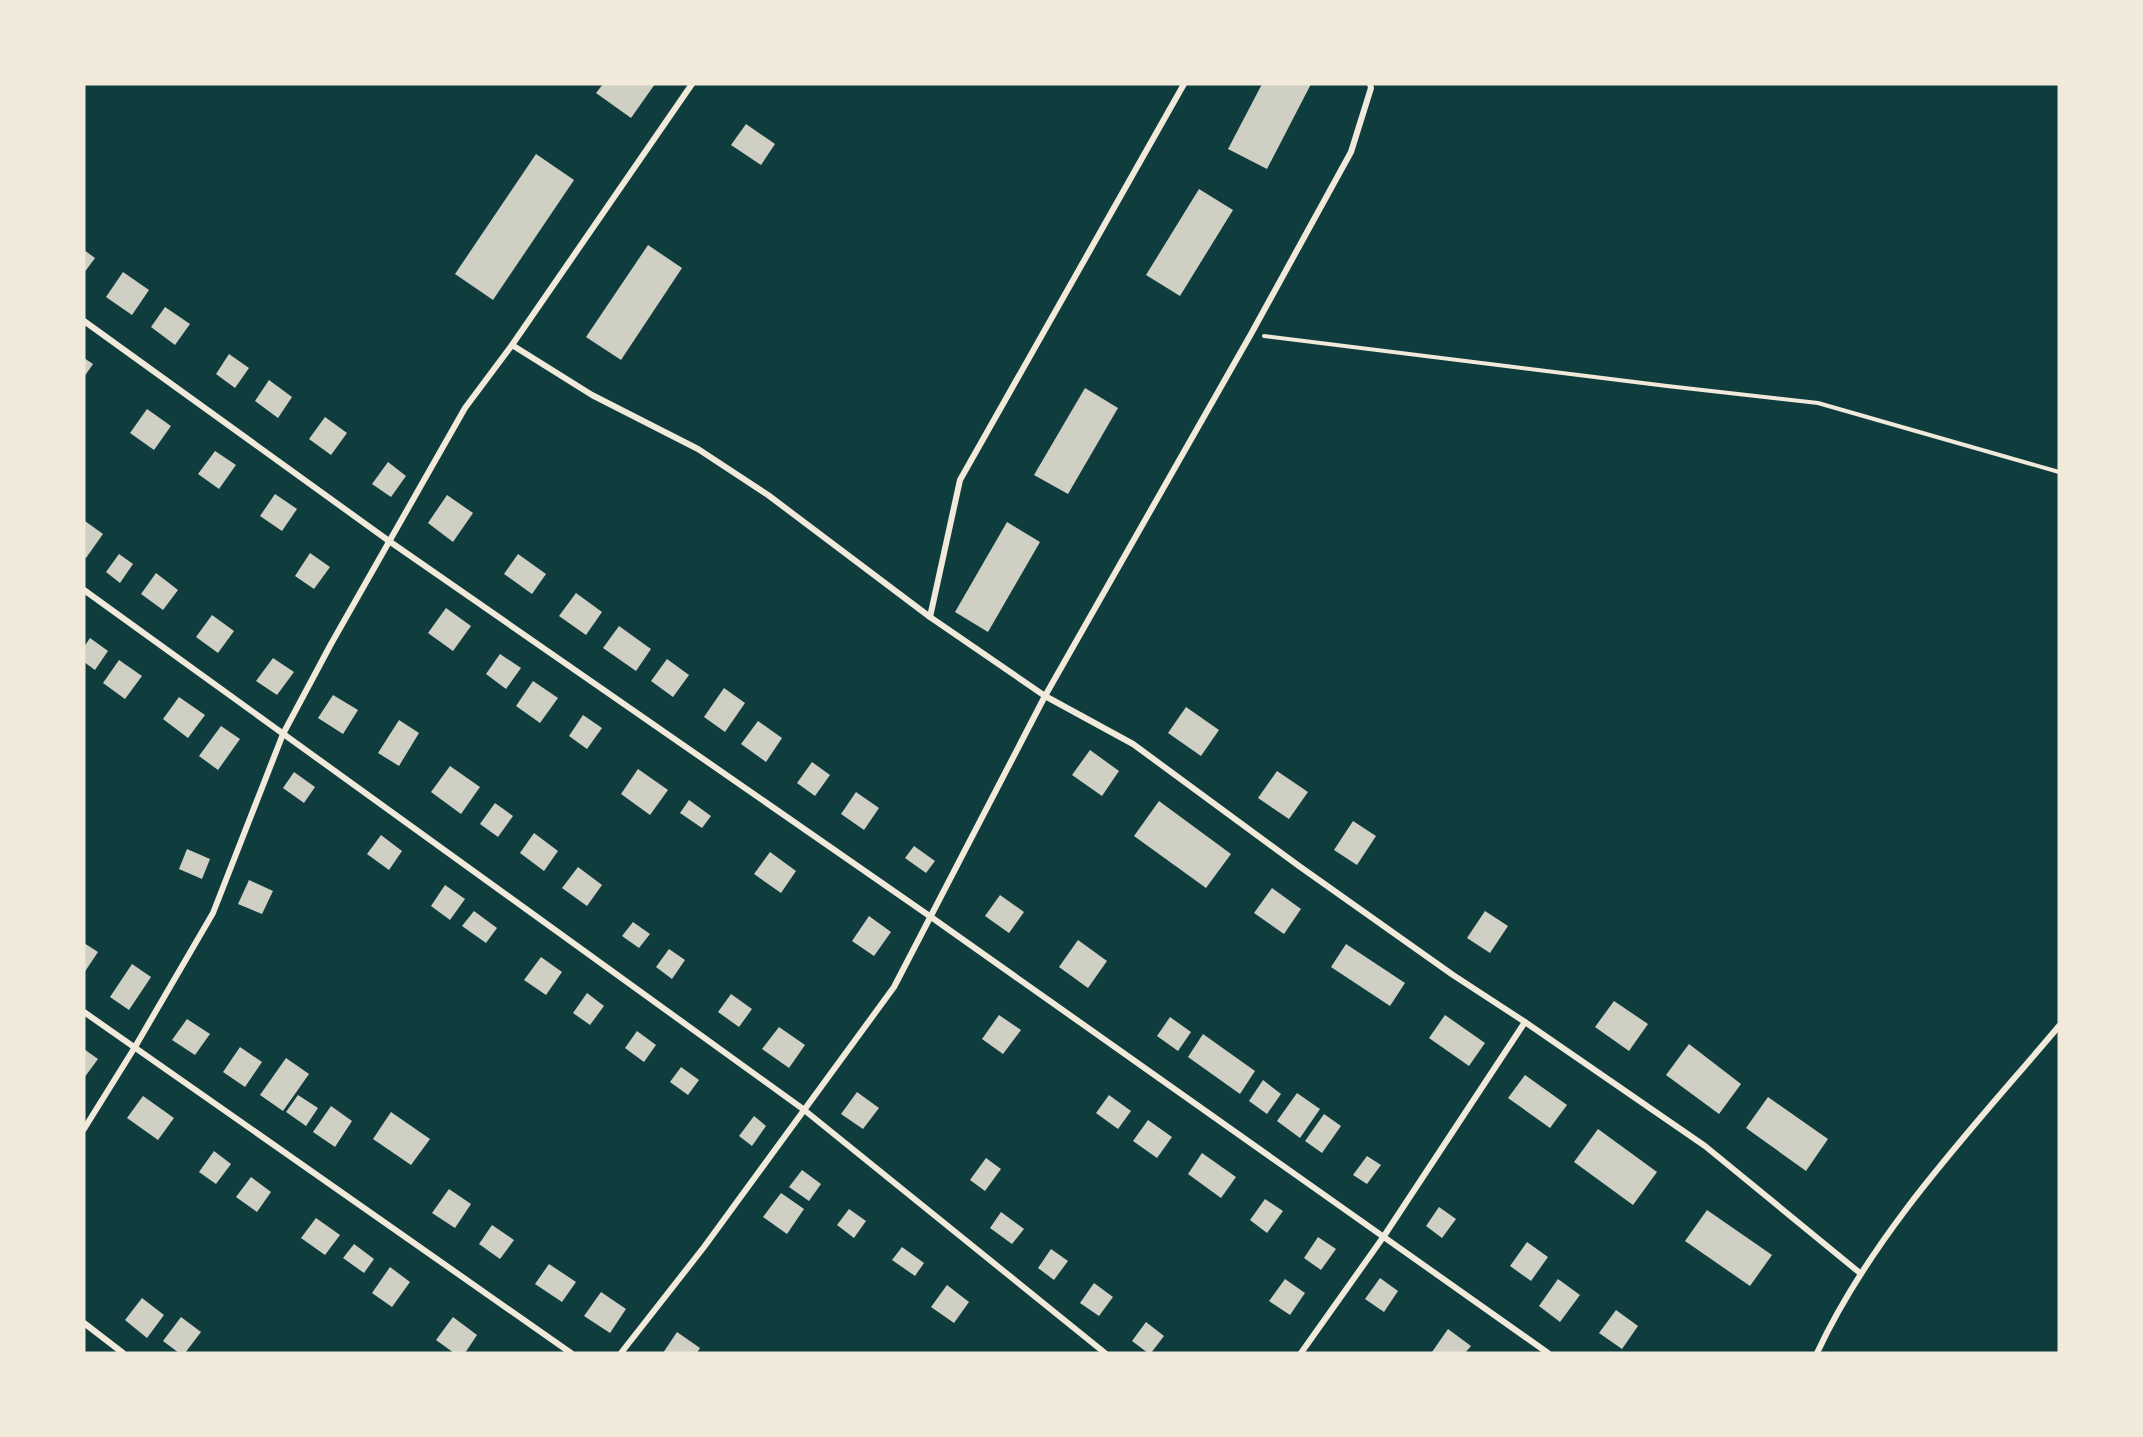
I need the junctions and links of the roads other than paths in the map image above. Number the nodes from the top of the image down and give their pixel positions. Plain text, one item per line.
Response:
1 (692, 84) edge
2 (1184, 84) edge
3 (1370, 84) edge
4 (84, 321) edge
5 (512, 345) junction
6 (389, 540) junction
7 (84, 590) edge
8 (930, 617) junction
9 (1045, 696) junction
10 (283, 734) junction
11 (931, 917) junction
12 (84, 1012) edge
13 (1525, 1022) junction
14 (2059, 1026) edge
15 (135, 1047) junction
16 (803, 1109) junction
17 (84, 1129) edge
18 (1384, 1236) junction
19 (1860, 1273) junction
20 (84, 1323) edge
21 (123, 1353) edge
22 (571, 1353) edge
23 (621, 1353) edge
24 (1105, 1353) edge
25 (1301, 1353) edge
26 (1548, 1353) edge
27 (1817, 1353) edge

1 - 5 street
2 - 8 street
3 - 9 street
4 - 6 street
5 - 6 street
5 - 8 street
6 - 10 street
6 - 11 street
7 - 10 street
8 - 9 street
9 - 11 street
9 - 13 street
10 - 15 street
10 - 16 street
11 - 16 street
11 - 18 street
12 - 15 street
13 - 18 street
13 - 19 street
14 - 19 street
15 - 17 street
15 - 22 street
16 - 23 street
16 - 24 street
18 - 25 street
18 - 26 street
19 - 27 street
20 - 21 street

